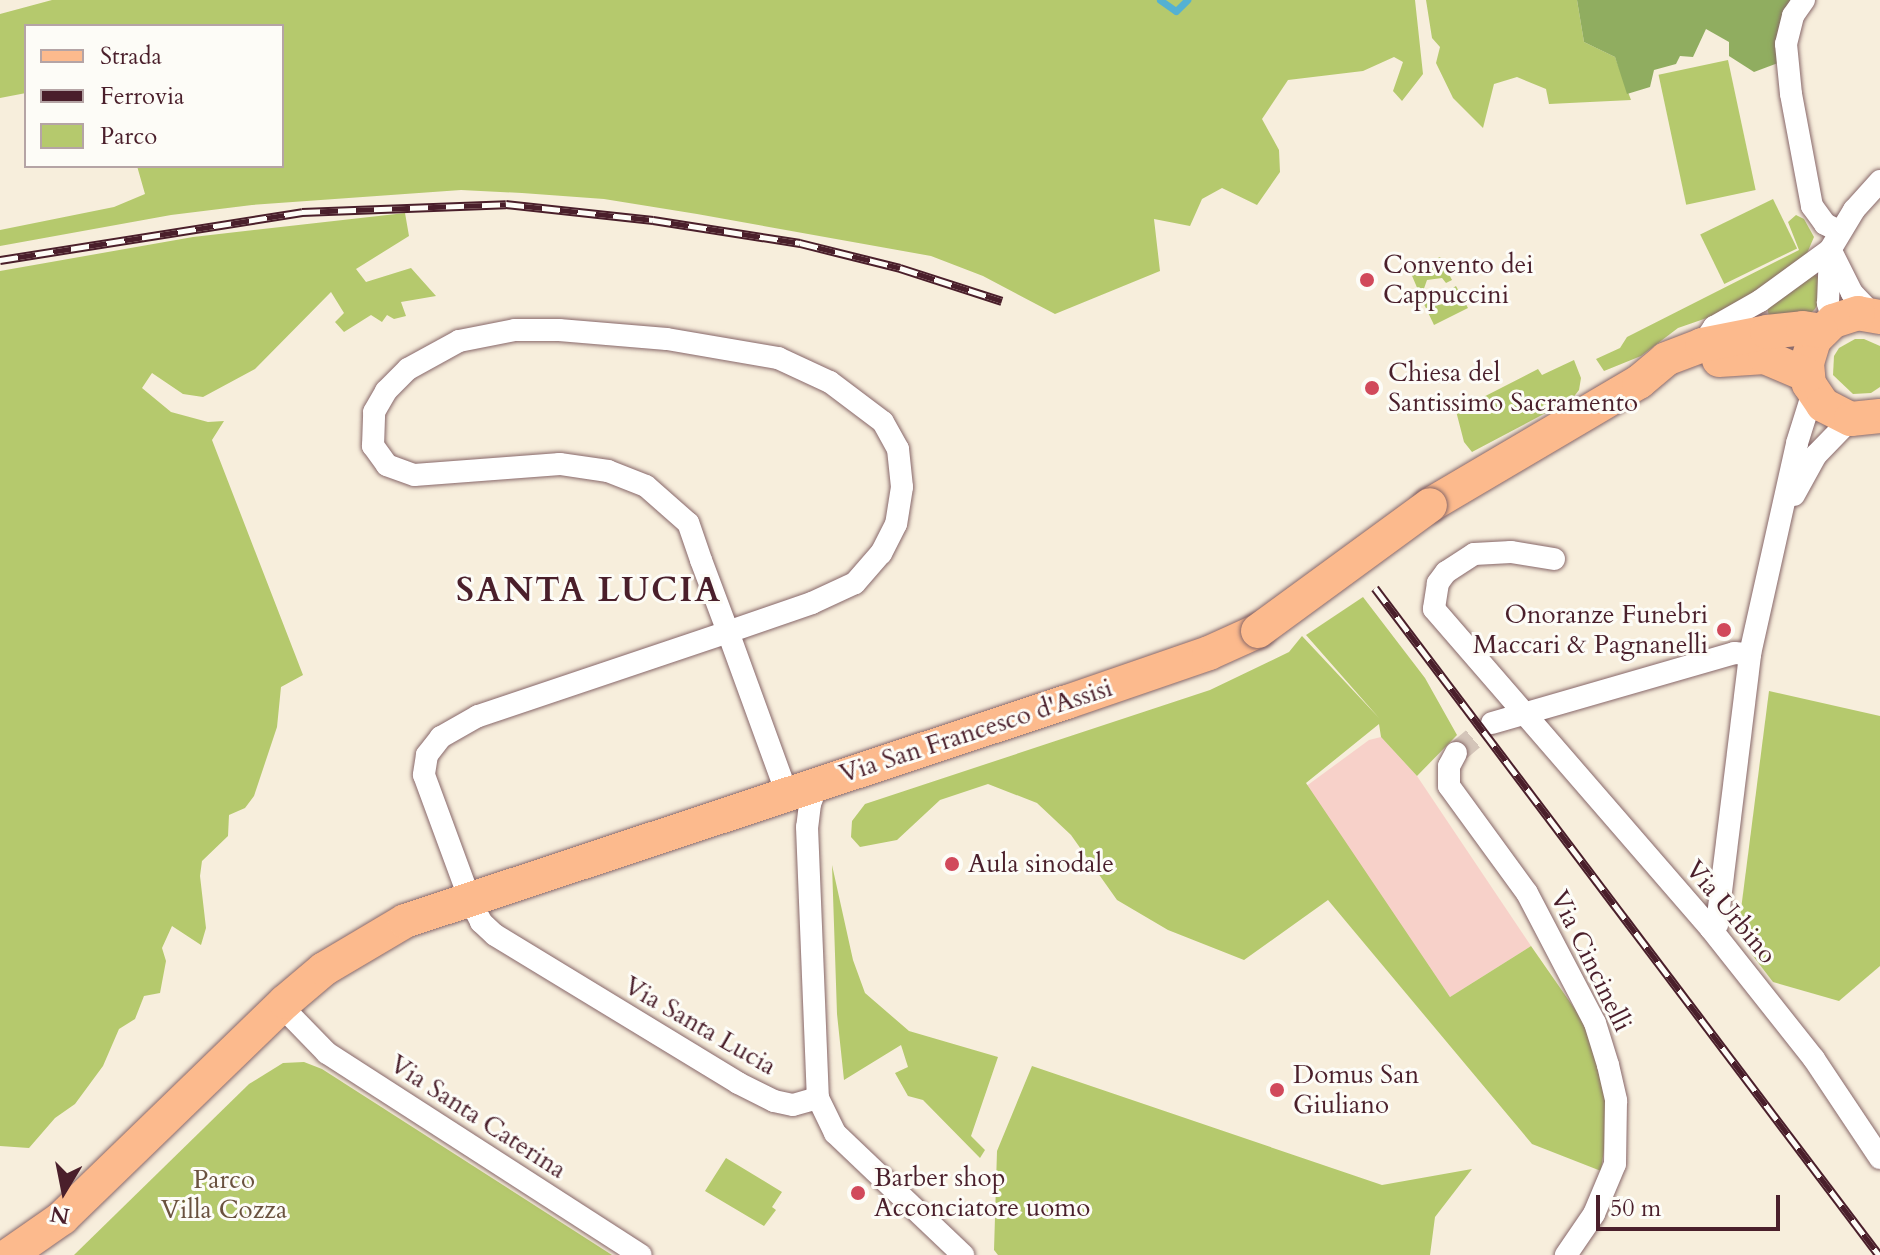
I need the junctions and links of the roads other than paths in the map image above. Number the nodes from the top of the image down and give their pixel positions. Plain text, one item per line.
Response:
1 (1804, 0) edge
2 (1880, 181) edge
3 (1835, 241) junction
4 (1876, 316) edge
5 (1827, 326) junction
6 (1702, 345) junction
7 (1646, 378) junction
8 (1810, 383) junction
9 (1870, 420) edge
10 (1782, 517) junction
11 (1554, 559) dead end
12 (728, 632) junction
13 (1750, 654) junction
14 (1523, 714) junction
15 (1492, 723) tunnel mouth
16 (1456, 753) tunnel mouth
17 (803, 788) junction
18 (470, 900) junction
19 (1711, 929) junction
20 (283, 1015) junction
21 (818, 1098) junction
22 (1880, 1158) edge
23 (9, 1255) edge
24 (40, 1255) edge
25 (641, 1255) edge
26 (963, 1255) edge
27 (1566, 1255) edge

1 - 3 street
2 - 3 street
3 - 4 street
3 - 5 street
3 - 6 street, Via San Francesco d'Assisi
4 - 5 main road, Via San Francesco d'Assisi
5 - 6 main road, Via San Francesco d'Assisi
5 - 8 main road
6 - 7 main road, Via San Francesco d'Assisi
7 - 8 main road, Via San Francesco d'Assisi
7 - 17 main road, Via San Francesco d'Assisi, bridge
8 - 9 main road, Via San Francesco d'Assisi
8 - 10 street
9 - 10 street
10 - 13 street
11 - 14 street, Via Urbino
12 - 12 street
12 - 17 street
12 - 18 street, Via Santa Lucia
13 - 14 street
13 - 19 street
14 - 15 street
14 - 19 street, Via Urbino
16 - 27 street, Via Cincinelli
17 - 18 main road, Via San Francesco d'Assisi
17 - 21 street
18 - 20 main road
18 - 20 main road, Via San Francesco d'Assisi
18 - 21 street, Via Santa Lucia
19 - 22 street, Via Urbino
20 - 23 main road
20 - 24 main road
20 - 25 street, Via Santa Caterina
21 - 26 street

